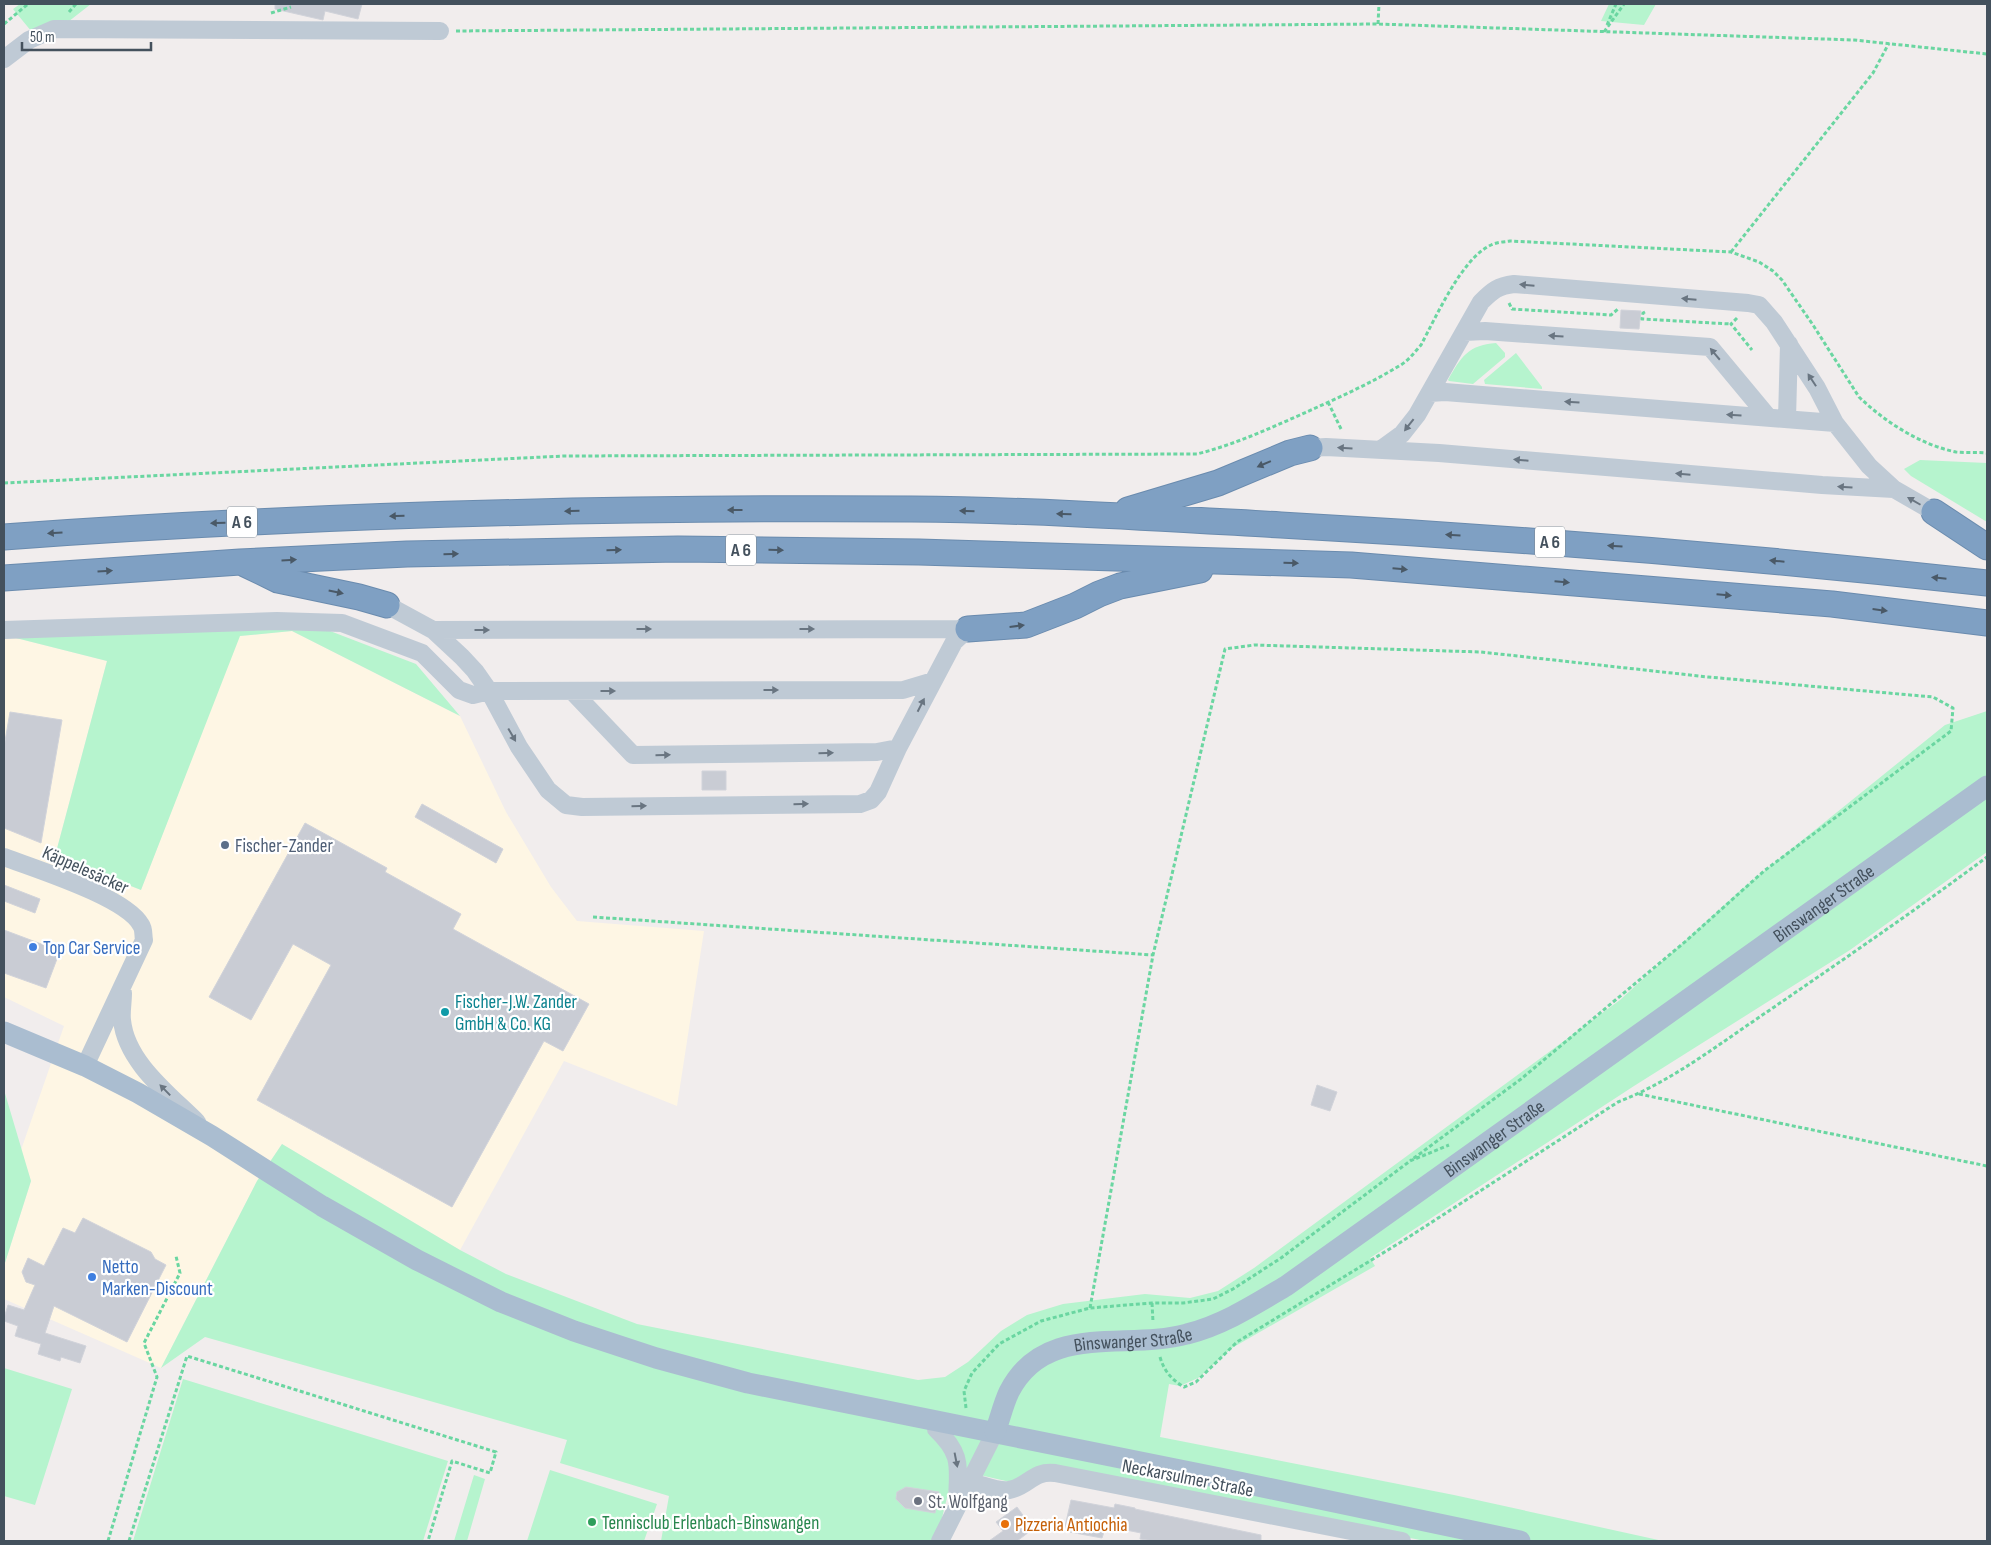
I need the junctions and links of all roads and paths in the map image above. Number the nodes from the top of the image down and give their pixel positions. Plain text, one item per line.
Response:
1 (28, 4) edge
2 (1379, 4) edge
3 (1616, 4) edge
4 (1624, 4) edge
5 (4, 24) edge
6 (1378, 24) junction
7 (440, 31) joint
8 (1603, 32) junction
9 (1889, 43) junction
10 (1987, 54) edge
11 (4, 59) edge
12 (1731, 252) junction
13 (1752, 304) junction
14 (1622, 305) dead end
15 (1651, 307) dead end
16 (1512, 309) dead end
17 (1731, 324) junction
18 (1464, 332) junction
19 (1789, 344) junction
20 (1752, 350) dead end
21 (1430, 393) junction
22 (1328, 402) junction
23 (1770, 418) junction
24 (1788, 419) junction
25 (1835, 423) junction
26 (1310, 448) joint
27 (1347, 448) junction
28 (1380, 450) junction
29 (1987, 453) edge
30 (4, 483) edge
31 (1894, 489) junction
32 (1934, 512) joint
33 (1112, 515) junction
34 (4, 536) edge
35 (1987, 548) edge
36 (1242, 561) junction
37 (240, 562) junction
38 (4, 578) edge
39 (1987, 583) edge
40 (387, 606) joint
41 (1987, 623) edge
42 (968, 629) junction
43 (4, 630) edge
44 (433, 630) junction
45 (933, 681) junction
46 (489, 691) junction
47 (572, 691) junction
48 (898, 748) junction
49 (1987, 786) edge
50 (4, 857) edge
51 (1987, 857) edge
52 (593, 917) dead end
53 (1153, 954) junction
54 (123, 988) junction
55 (4, 1032) edge
56 (85, 1066) junction
57 (1639, 1094) junction
58 (212, 1136) junction
59 (1456, 1142) dead end
60 (1410, 1161) junction
61 (1987, 1166) edge
62 (176, 1256) dead end
63 (1152, 1303) junction
64 (1090, 1308) junction
65 (1154, 1339) junction
66 (938, 1420) junction
67 (968, 1426) junction
68 (996, 1432) junction
69 (970, 1482) junction
70 (957, 1507) junction
71 (108, 1541) edge
72 (129, 1541) edge
73 (428, 1541) edge
74 (940, 1541) edge
75 (1402, 1541) edge
76 (1520, 1541) edge

1 - 5 path
2 - 6 path
3 - 8 path
4 - 8 path
6 - 7 path
6 - 8 path
7 - 11 street
8 - 9 path
9 - 10 path
9 - 12 path
12 - 22 path
12 - 29 path
13 - 17 path
13 -> 18 street
13 - 19 street
14 - 16 path
15 - 17 path
17 - 20 path
18 - 21 street
23 -> 18 street
19 - 24 street
25 -> 19 street
23 -> 21 street
21 -> 28 street
22 - 27 path
22 - 30 path
23 - 24 street
24 - 25 street
25 - 31 street
27 -> 26 street
26 -> 33 highway
27 - 28 street
31 -> 28 street
32 -> 31 street
32 - 35 highway
33 -> 34 highway, A 6
39 -> 33 highway, A 6
37 -> 36 highway, A 6
36 -> 41 highway, A 6
42 -> 36 highway
38 -> 37 highway, A 6
37 -> 40 highway
40 - 44 street
44 -> 42 street
42 - 45 street
43 - 46 street
44 - 46 street
47 -> 45 street
48 -> 45 street
46 - 47 street
46 -> 48 street
47 -> 48 street
49 - 65 main road, Binswanger Straße
50 - 54 street, Käppelesäcker
51 - 57 path
52 - 53 path
53 - 60 path
53 - 64 path
54 - 56 street, Käppelesäcker
58 -> 54 street
55 - 56 main road
56 - 58 main road
57 - 61 path
57 - 65 path
58 - 66 main road
59 - 60 path
60 - 63 path
62 - 71 path
63 - 64 path
63 - 65 path
64 - 67 path
65 - 68 main road, Binswanger Straße
66 - 67 main road
66 -> 70 street
67 - 68 main road
68 - 69 street
68 - 76 main road
69 - 70 street
69 - 75 street, Neckarsulmer Straße
70 - 74 street
72 - 73 path

